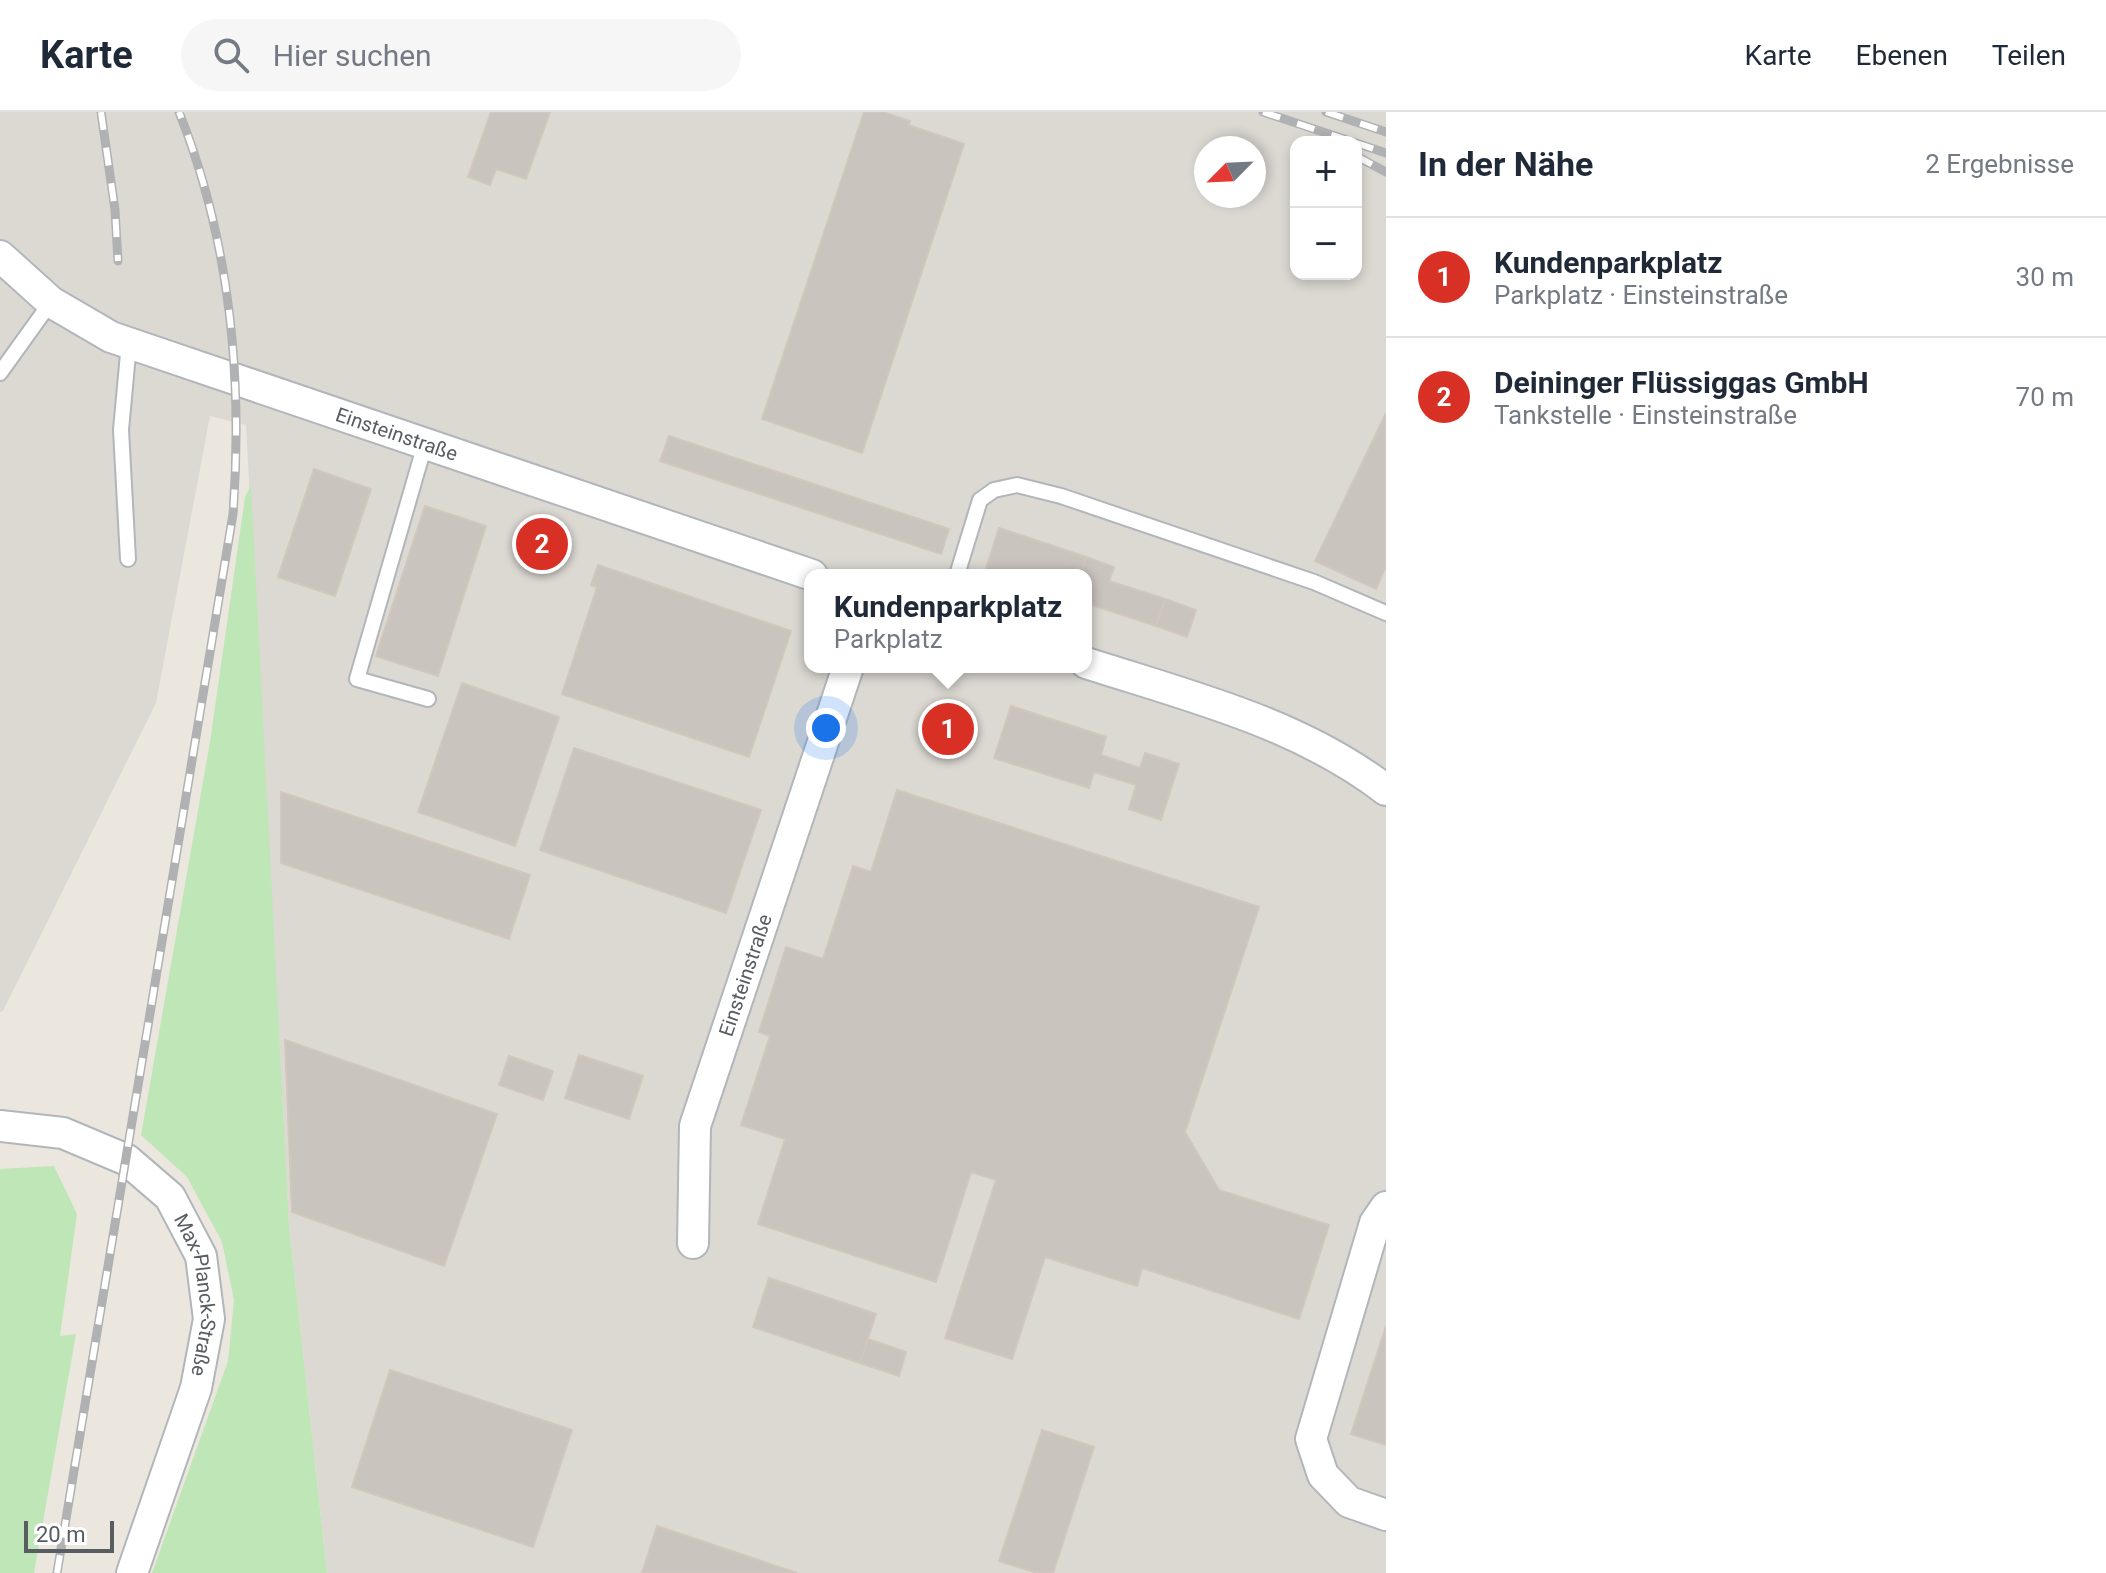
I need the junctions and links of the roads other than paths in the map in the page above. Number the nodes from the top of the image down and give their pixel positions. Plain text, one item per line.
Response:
1 (0, 256) edge
2 (51, 302) junction
3 (129, 343) junction
4 (0, 373) edge
5 (425, 444) junction
6 (128, 559) dead end
7 (959, 569) edge
8 (804, 572) edge
9 (1386, 613) edge
10 (1092, 665) edge
11 (846, 673) edge
12 (428, 699) dead end
13 (1386, 790) edge
14 (0, 1126) edge
15 (1386, 1207) edge
16 (693, 1243) dead end
17 (1386, 1515) edge
18 (132, 1573) edge

1 - 2 street, Einsteinstraße
2 - 3 street, Einsteinstraße
2 - 4 lane
3 - 5 street, Einsteinstraße
3 - 6 lane
5 - 8 street, Einsteinstraße
5 - 12 lane
7 - 9 lane
10 - 13 street
11 - 16 street, Einsteinstraße
14 - 18 street, Max-Planck-Straße
15 - 17 street

